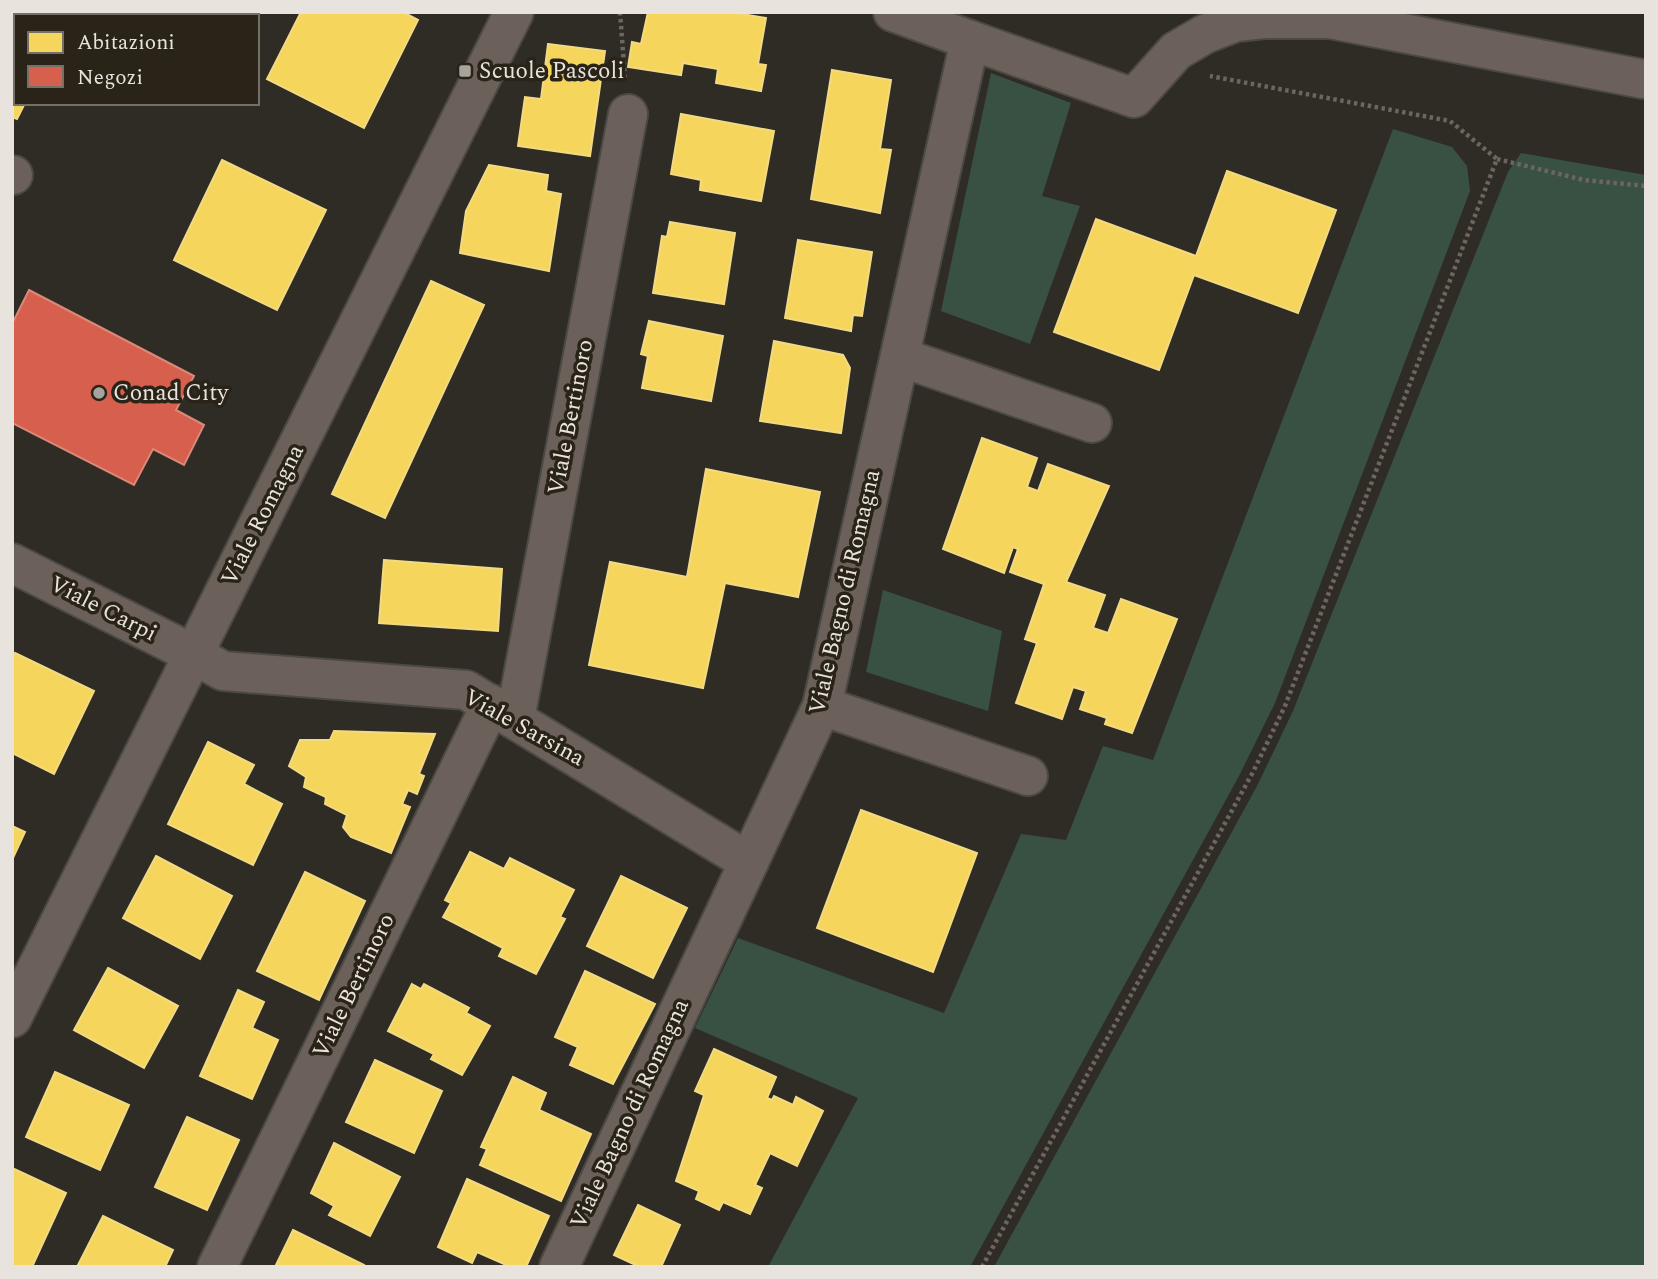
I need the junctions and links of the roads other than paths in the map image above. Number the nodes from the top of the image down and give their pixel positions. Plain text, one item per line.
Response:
1 (514, 12) edge
2 (893, 12) edge
3 (970, 40) junction
4 (1643, 79) dead end
5 (628, 114) road end
6 (900, 357) junction
7 (1092, 423) dead end
8 (12, 563) edge
9 (193, 654) junction
10 (822, 706) junction
11 (503, 712) junction
12 (1028, 776) dead end
13 (748, 862) junction
14 (12, 1018) edge
15 (217, 1267) edge
16 (559, 1267) edge

1 - 9 street, Viale Romagna
2 - 3 street
3 - 4 street
3 - 6 street, Viale Bagno di Romagna
5 - 11 street, Viale Bertinoro
6 - 7 street
6 - 10 street, Viale Bagno di Romagna
8 - 9 street, Viale Carpi
9 - 11 street, Viale Sarsina
9 - 14 street, Viale Romagna
10 - 12 street
10 - 13 street, Viale Bagno di Romagna
11 - 13 street, Viale Sarsina
11 - 15 street, Viale Bertinoro
13 - 16 street, Viale Bagno di Romagna

